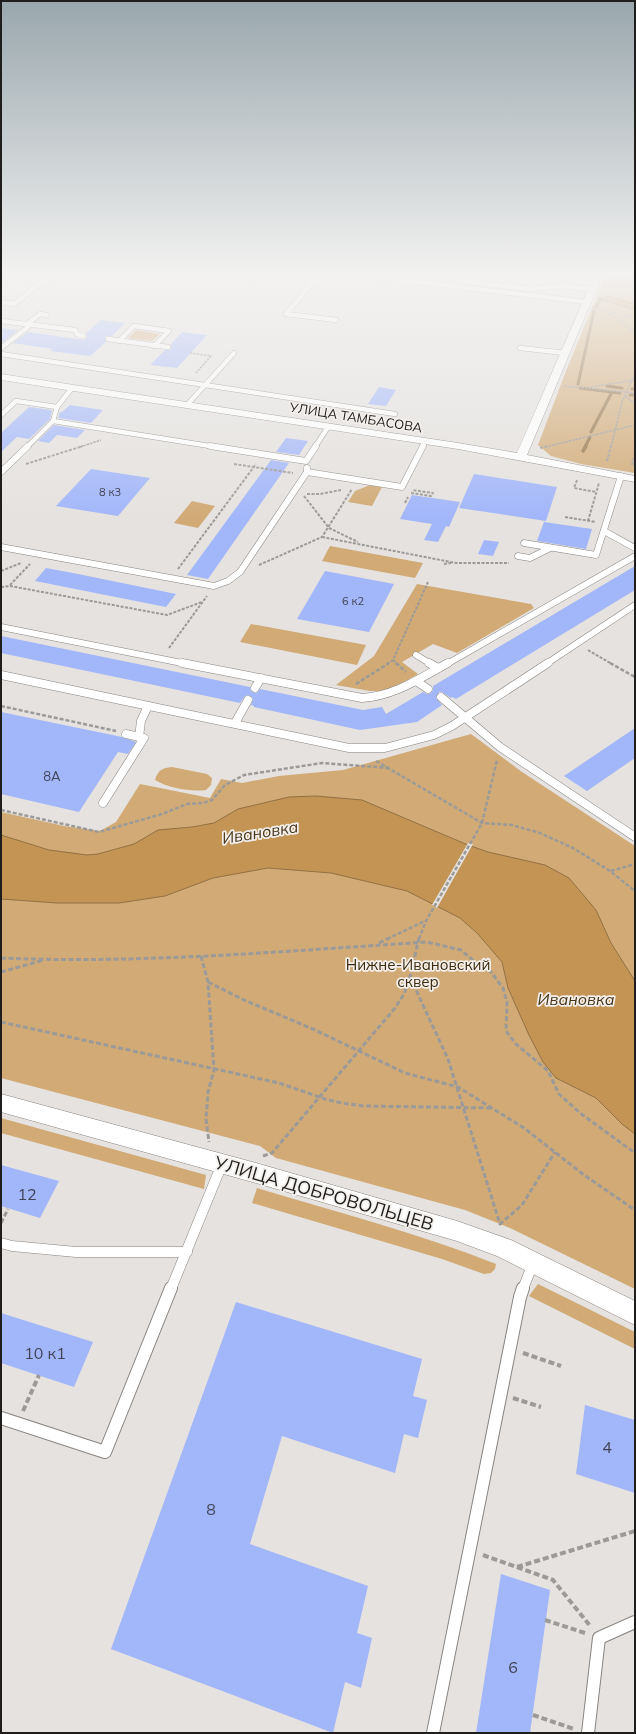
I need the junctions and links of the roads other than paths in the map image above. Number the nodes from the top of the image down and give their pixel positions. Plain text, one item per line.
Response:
1 (21, 357) edge
2 (230, 357) edge
3 (563, 357) edge
4 (1, 377) edge
5 (205, 385) junction
6 (72, 388) junction
7 (187, 405) junction
8 (57, 407) junction
9 (395, 414) dead end
10 (1, 415) edge
11 (53, 421) junction
12 (328, 427) junction
13 (425, 441) junction
14 (521, 457) junction
15 (306, 461) junction
16 (1, 472) edge
17 (306, 474) junction
18 (621, 476) junction
19 (635, 479) edge
20 (604, 532) junction
21 (524, 543) dead end
22 (1, 547) edge
23 (550, 548) junction
24 (635, 548) edge
25 (518, 556) dead end
26 (635, 556) edge
27 (635, 605) edge
28 (1, 627) edge
29 (416, 655) dead end
30 (438, 668) junction
31 (1, 675) edge
32 (261, 678) junction
33 (416, 681) junction
34 (255, 688) dead end
35 (428, 689) dead end
36 (441, 697) dead end
37 (248, 700) dead end
38 (148, 706) junction
39 (467, 718) junction
40 (235, 723) junction
41 (126, 734) road end
42 (139, 737) junction
43 (103, 803) dead end
44 (635, 837) edge
45 (1, 1104) edge
46 (222, 1164) junction
47 (1, 1243) edge
48 (187, 1252) junction
49 (533, 1262) junction
50 (635, 1313) edge
51 (1, 1418) edge
52 (635, 1622) edge
53 (583, 1732) edge
54 (432, 1733) edge

1 - 5 lane
2 - 5 lane
3 - 14 street
4 - 6 street, УЛИЦА ТАМБАСОВА
5 - 7 lane
5 - 9 lane
6 - 7 street, УЛИЦА ТАМБАСОВА
6 - 8 lane
7 - 12 street, УЛИЦА ТАМБАСОВА
8 - 10 lane
8 - 11 lane
11 - 15 lane
11 - 16 lane
12 - 13 street, УЛИЦА ТАМБАСОВА
12 - 15 lane
13 - 14 street, УЛИЦА ТАМБАСОВА
13 - 17 lane
14 - 18 street, УЛИЦА ТАМБАСОВА
15 - 17 lane
17 - 22 lane
18 - 19 street, УЛИЦА ТАМБАСОВА
18 - 20 lane
20 - 23 lane
20 - 24 lane
21 - 23 lane
23 - 25 lane
26 - 30 lane
27 - 39 lane
28 - 32 lane
29 - 30 lane
30 - 33 lane
31 - 38 lane
32 - 33 lane
32 - 34 lane
33 - 35 lane
36 - 39 lane
37 - 40 lane
38 - 40 lane
38 - 42 lane
39 - 40 lane
39 - 44 lane
41 - 42 lane
42 - 43 lane
45 - 46 street, УЛИЦА ДОБРОВОЛЬЦЕВ
46 - 48 lane
46 - 49 street, УЛИЦА ДОБРОВОЛЬЦЕВ
47 - 48 lane
48 - 51 lane
49 - 50 street, УЛИЦА ДОБРОВОЛЬЦЕВ
49 - 54 lane
52 - 53 lane

